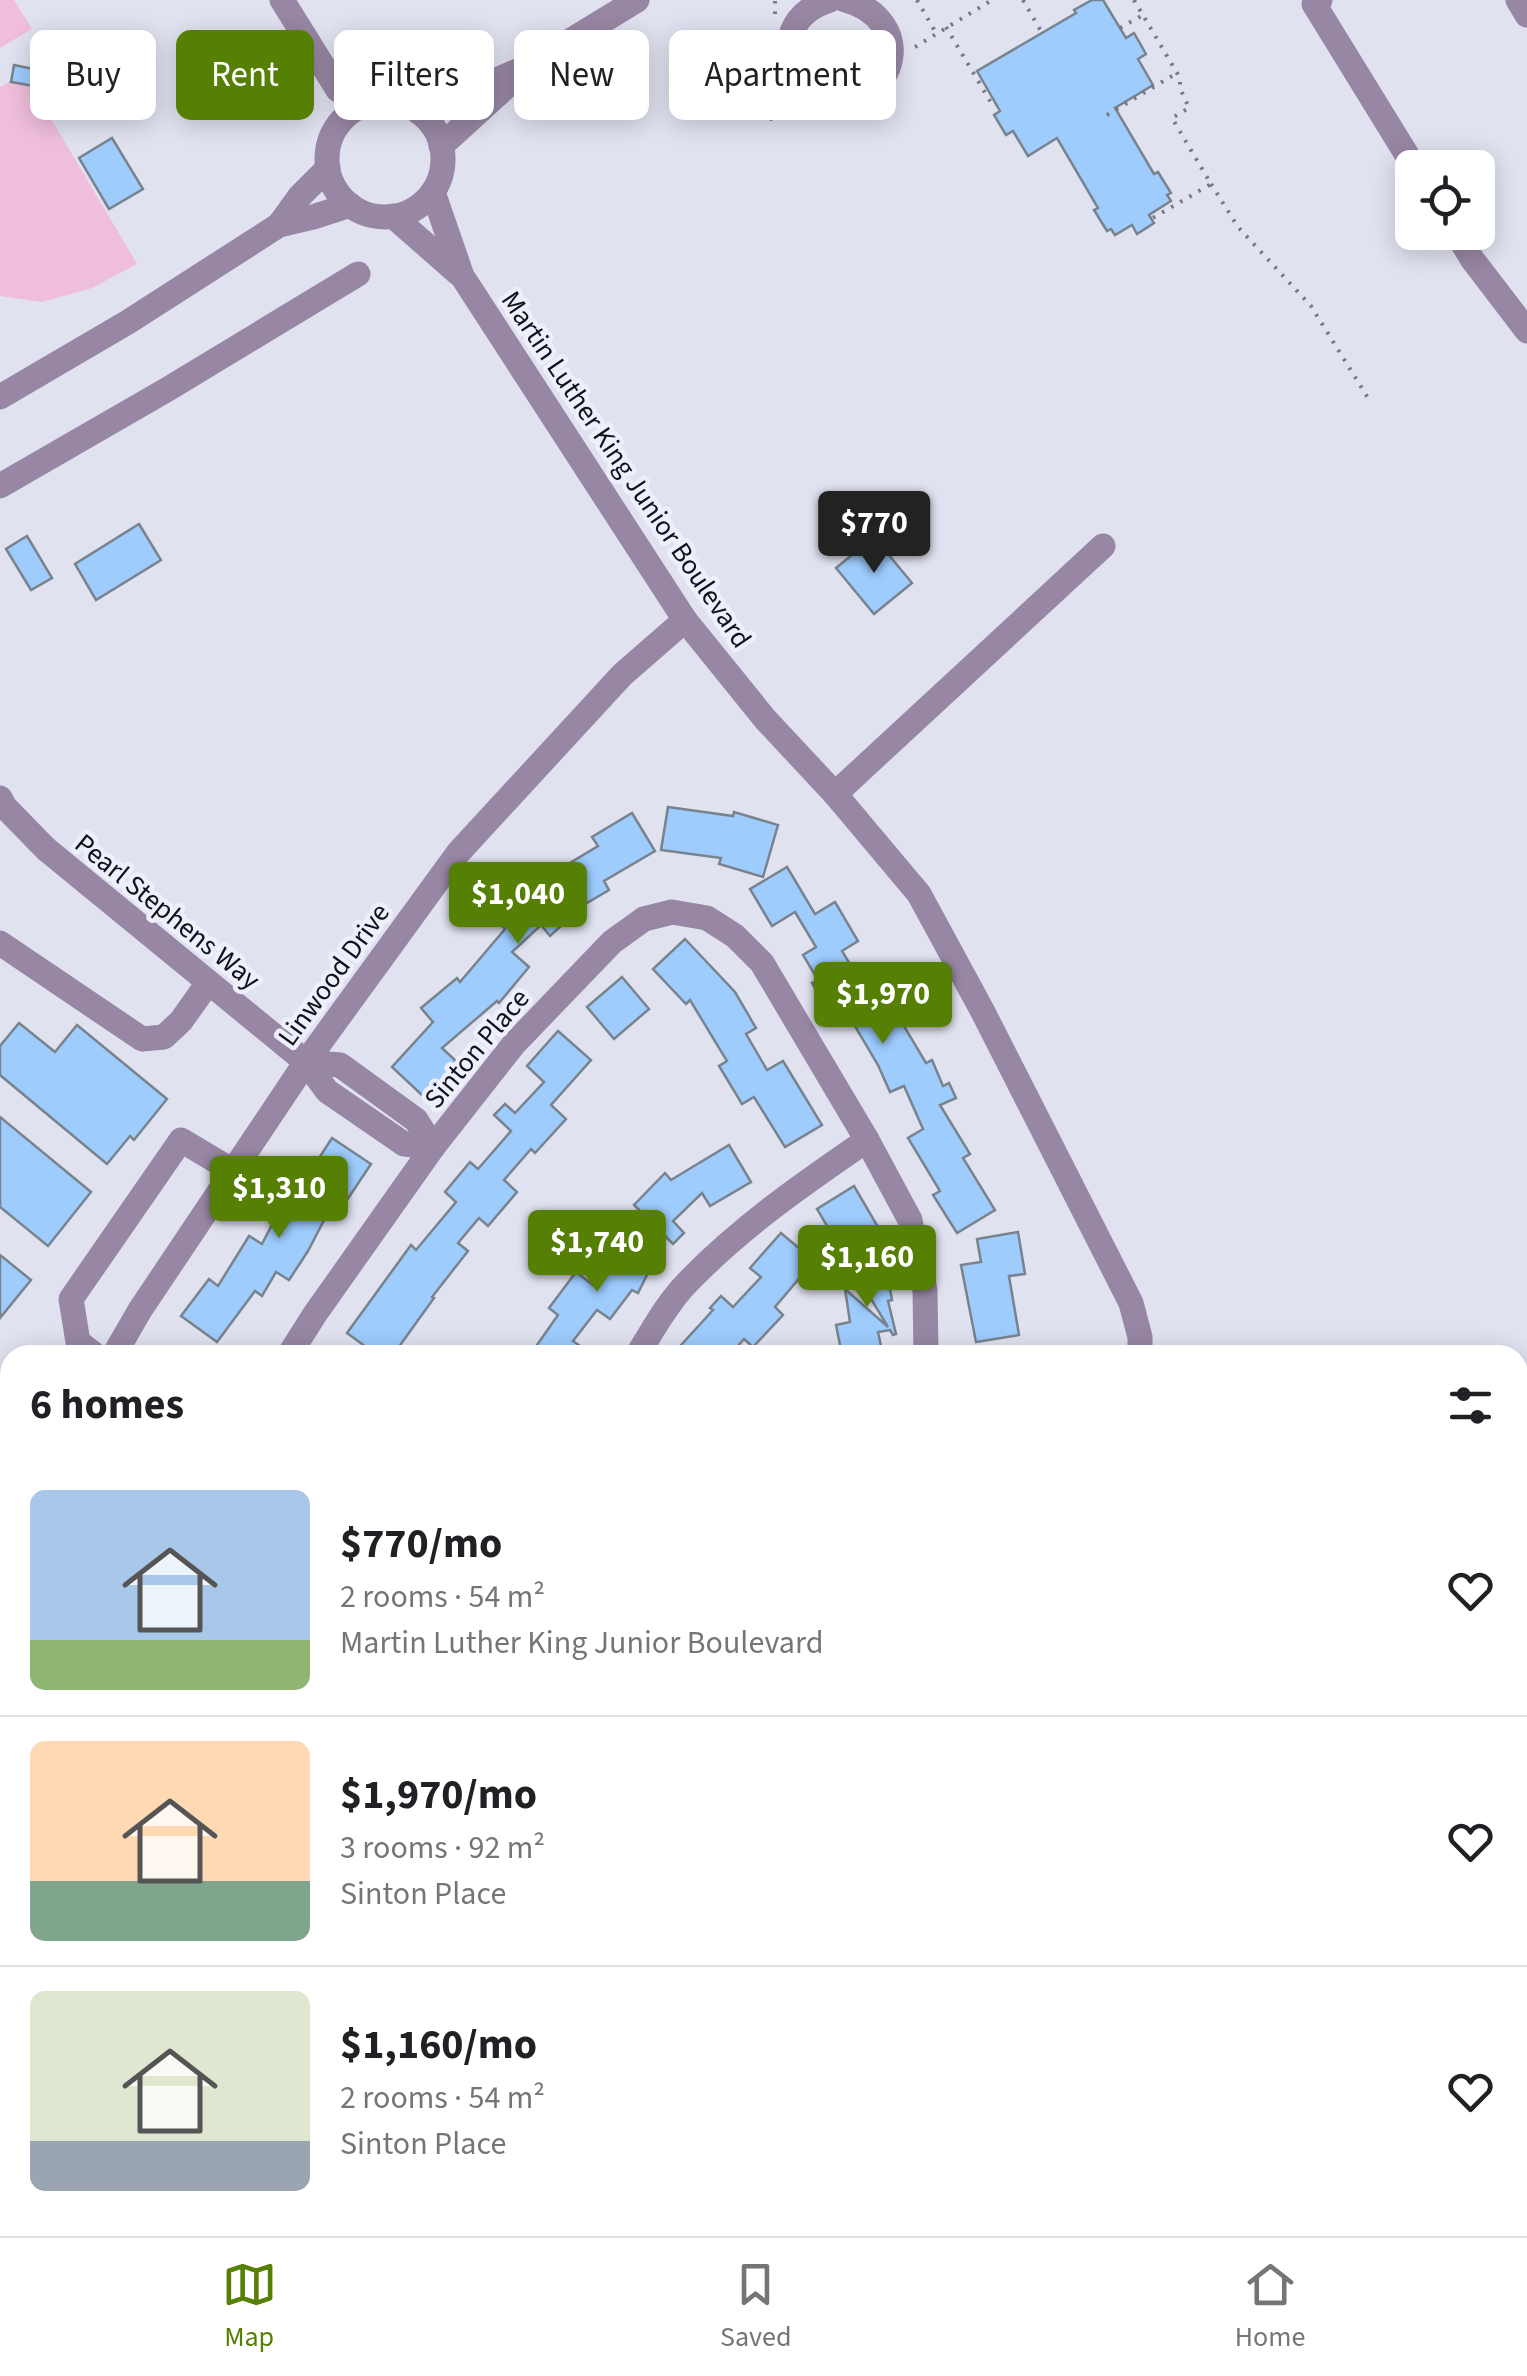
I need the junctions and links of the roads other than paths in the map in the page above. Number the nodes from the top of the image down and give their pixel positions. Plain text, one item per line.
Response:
1 (282, 0) edge
2 (638, 0) edge
3 (830, 0) edge
4 (845, 0) edge
5 (1518, 0) edge
6 (1317, 2) edge
7 (785, 14) edge
8 (1527, 15) edge
9 (588, 30) edge
10 (514, 80) edge
11 (334, 84) edge
12 (342, 120) edge
13 (427, 120) edge
14 (442, 146) junction
15 (1405, 150) edge
16 (328, 168) junction
17 (433, 192) junction
18 (350, 205) junction
19 (393, 216) junction
20 (279, 224) junction
21 (1467, 250) edge
22 (358, 274) dead end
23 (462, 276) junction
24 (1527, 331) edge
25 (0, 397) edge
26 (0, 486) edge
27 (1103, 546) dead end
28 (685, 620) junction
29 (836, 794) junction
30 (0, 798) edge
31 (0, 943) edge
32 (208, 982) junction
33 (306, 1062) junction
34 (867, 1140) junction
35 (433, 1147) junction
36 (234, 1170) junction
37 (82, 1345) edge
38 (120, 1345) edge
39 (295, 1345) edge
40 (644, 1345) edge
41 (926, 1345) edge
42 (1140, 1345) edge

1 - 11 street
2 - 9 street
3 - 7 street
4 - 7 street
5 - 8 street
6 - 15 street
10 - 14 street
12 - 16 street
13 - 14 street
14 - 17 street
16 - 18 street
16 - 20 street
17 - 19 street
17 - 23 street, Martin Luther King Junior Boulevard
18 - 19 street
18 - 20 street
19 - 23 street, Martin Luther King Junior Boulevard
20 - 25 street
21 - 24 street
22 - 26 street
23 - 28 street, Martin Luther King Junior Boulevard
27 - 29 street
28 - 29 street, Martin Luther King Junior Boulevard
28 - 33 street, Linwood Drive
29 - 42 street, Martin Luther King Junior Boulevard
30 - 32 street, Pearl Stephens Way
31 - 32 street
32 - 33 street, Pearl Stephens Way
33 - 35 street, Pearl Stephens Way
33 - 36 street, Linwood Drive
34 - 35 street, Sinton Place
34 - 40 street
34 - 41 street, Sinton Place
35 - 39 street, Sinton Place
36 - 37 street
36 - 38 street, Linwood Drive

